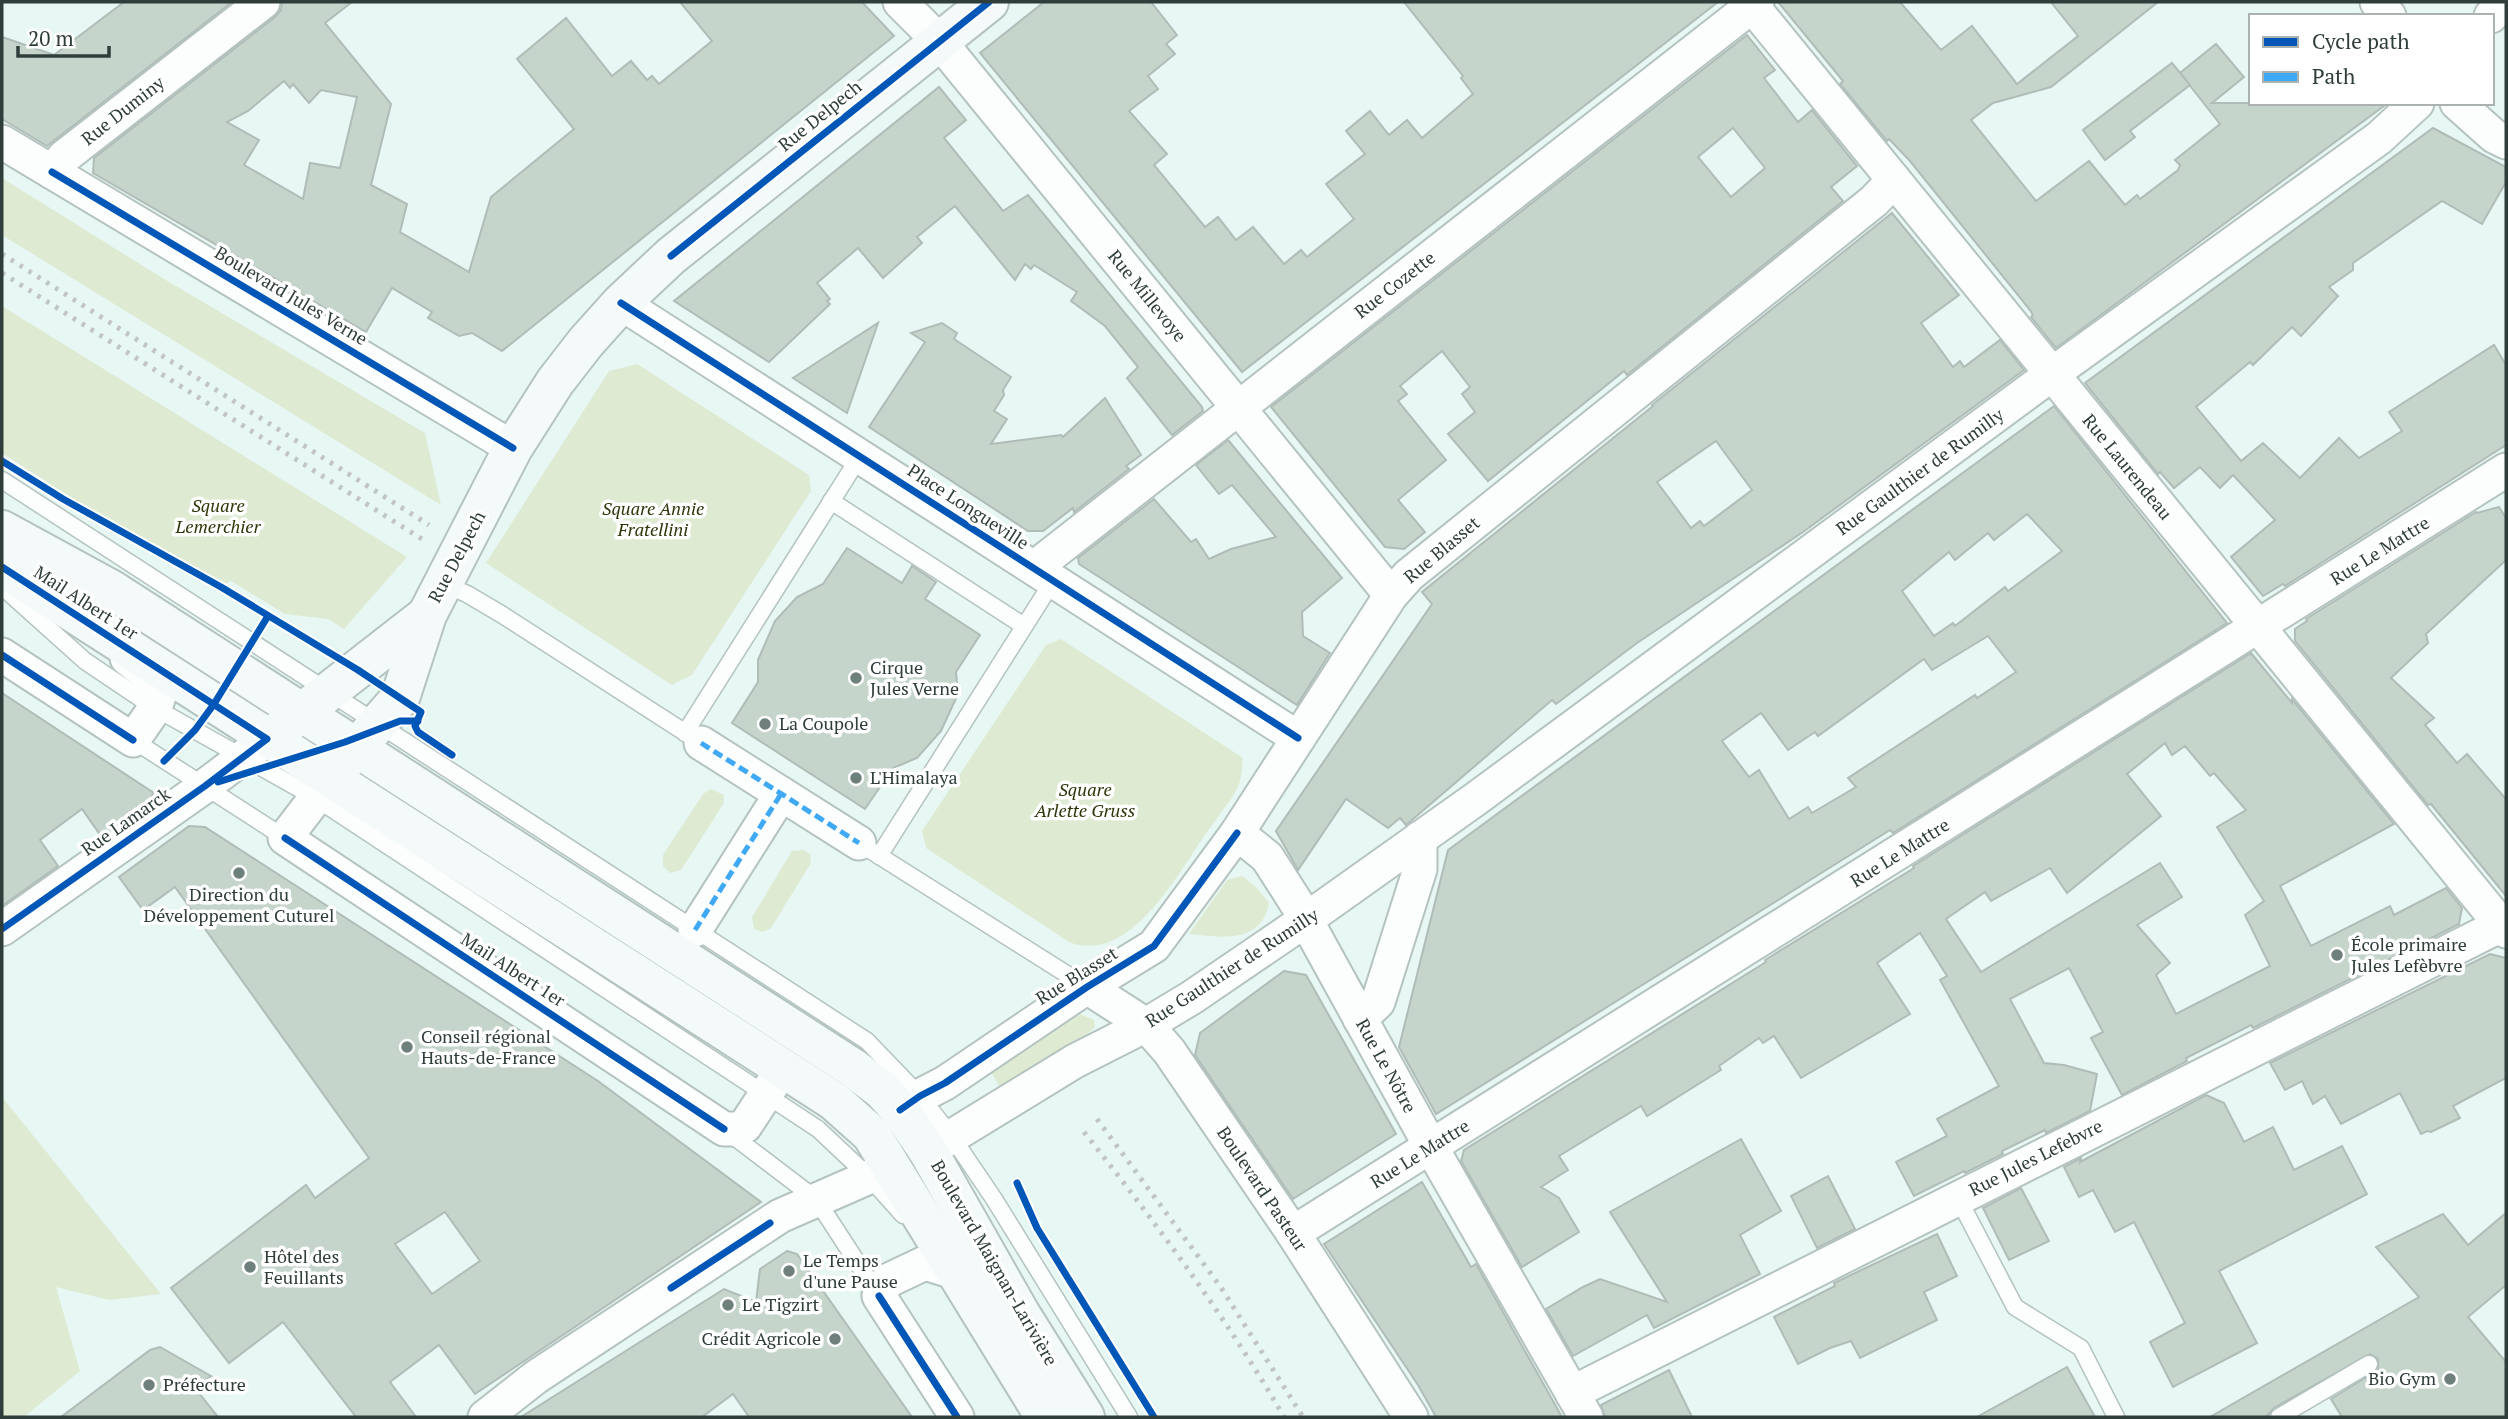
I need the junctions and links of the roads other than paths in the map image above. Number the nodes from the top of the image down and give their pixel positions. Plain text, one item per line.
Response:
1 (263, 2) edge
2 (900, 2) edge
3 (989, 2) edge
4 (1753, 3) edge
5 (940, 42) junction
6 (2415, 105) edge
7 (2459, 105) edge
8 (2, 142) edge
9 (2506, 142) edge
10 (52, 172) junction
11 (1894, 180) junction
12 (621, 303) junction
13 (2052, 374) junction
14 (1238, 408) junction
15 (513, 448) junction
16 (860, 456) junction
17 (2506, 471) edge
18 (2, 480) edge
19 (831, 501) junction
20 (2, 530) edge
21 (1043, 574) junction
22 (12, 581) edge
23 (1391, 594) junction
24 (435, 600) junction
25 (1024, 626) junction
26 (2258, 628) junction
27 (2, 656) edge
28 (316, 702) junction
29 (155, 708) junction
30 (366, 737) junction
31 (693, 738) junction
32 (1298, 738) junction
33 (133, 740) junction
34 (255, 748) junction
35 (205, 786) junction
36 (322, 788) junction
37 (781, 794) junction
38 (1237, 833) junction
39 (285, 838) junction
40 (1420, 838) junction
41 (869, 849) junction
42 (1304, 921) junction
43 (2504, 928) edge
44 (2, 929) edge
45 (695, 930) junction
46 (1087, 987) junction
47 (1360, 1019) junction
48 (1146, 1026) junction
49 (774, 1082) junction
50 (910, 1103) junction
51 (724, 1129) junction
52 (871, 1135) junction
53 (940, 1144) junction
54 (1431, 1147) junction
55 (880, 1172) junction
56 (1958, 1198) junction
57 (816, 1199) junction
58 (1293, 1233) junction
59 (947, 1261) junction
60 (878, 1296) junction
61 (2369, 1364) dead end
62 (1579, 1405) edge
63 (485, 1417) edge
64 (957, 1417) edge
65 (1045, 1417) edge
66 (1085, 1417) edge
67 (1129, 1417) edge
68 (1411, 1417) edge
69 (2116, 1417) edge
70 (2278, 1417) edge

1 - 10 street, Rue Duminy
2 - 5 street, Rue Millevoye
3 - 5 main road, Rue Delpech
4 - 11 street, Rue Laurendeau
4 - 14 street, Rue Cozette
5 - 12 main road, Rue Delpech
5 - 14 street, Rue Millevoye
6 - 13 street, Rue Gaulthier de Rumilly
7 - 9 street
8 - 10 street, Boulevard Jules Verne
10 - 15 street, Boulevard Jules Verne
11 - 13 street, Rue Laurendeau
11 - 23 street, Rue Blasset
12 - 15 main road, Rue Delpech
12 - 16 street, Place Longueville
13 - 26 street, Rue Laurendeau
13 - 40 street, Rue Gaulthier de Rumilly
14 - 21 street, Rue Cozette
14 - 23 street, Rue Millevoye
15 - 24 main road, Rue Delpech
16 - 19 lane
16 - 21 street, Place Longueville
17 - 26 street, Rue Le Mattre
18 - 28 lane
19 - 25 lane
19 - 31 lane
20 - 28 main road, Mail Albert 1er
21 - 25 lane
21 - 32 street, Place Longueville
22 - 29 street, Mail Albert 1er
22 - 34 main road, Mail Albert 1er
23 - 32 street, Rue Blasset
24 - 28 main road, Rue Delpech
24 - 30 main road, Rue Delpech
24 - 31 lane
25 - 41 lane
26 - 43 street, Rue Laurendeau
26 - 54 street, Rue Le Mattre
27 - 33 street, Mail Albert 1er
28 - 30 main road, Mail Albert 1er
28 - 34 main road
29 - 33 street
29 - 34 lane
30 - 36 main road
30 - 45 lane
30 - 50 main road, Mail Albert 1er
31 - 37 street
32 - 38 street, Rue Blasset
33 - 35 lane, Mail Albert 1er
34 - 35 street, Rue Lamarck
34 - 36 main road, Mail Albert 1er
35 - 39 lane, Mail Albert 1er
35 - 44 street, Rue Lamarck
36 - 39 street
36 - 49 main road, Mail Albert 1er
37 - 41 street
37 - 45 street
38 - 42 street, Rue Le Nôtre
38 - 46 street, Rue Blasset
39 - 51 street, Mail Albert 1er
40 - 42 street, Rue Gaulthier de Rumilly
40 - 47 street
41 - 46 lane
42 - 47 street, Rue Le Nôtre
42 - 48 street, Rue Gaulthier de Rumilly
43 - 56 street, Rue Jules Lefebvre
45 - 50 lane
46 - 48 street, Boulevard Pasteur
46 - 50 street, Rue Blasset
47 - 54 street, Rue Le Nôtre
48 - 53 street, Rue Gaulthier de Rumilly
48 - 58 street, Boulevard Pasteur
49 - 51 street
49 - 52 main road, Mail Albert 1er
49 - 55 lane
50 - 52 main road
50 - 53 main road, Boulevard Maignan-Larivière
51 - 57 lane, Mail Albert 1er
52 - 55 main road, Boulevard Maignan-Larivière
53 - 55 main road
53 - 66 main road, Boulevard Maignan-Larivière
53 - 67 lane
54 - 58 street, Rue Le Mattre
54 - 62 street, Rue Le Nôtre
55 - 57 street
55 - 59 main road, Boulevard Maignan-Larivière
56 - 62 street, Rue Jules Lefebvre
56 - 69 lane
57 - 60 lane
57 - 63 street
58 - 68 street, Boulevard Pasteur
59 - 60 street
59 - 65 main road, Boulevard Maignan-Larivière
60 - 64 street
61 - 70 lane

